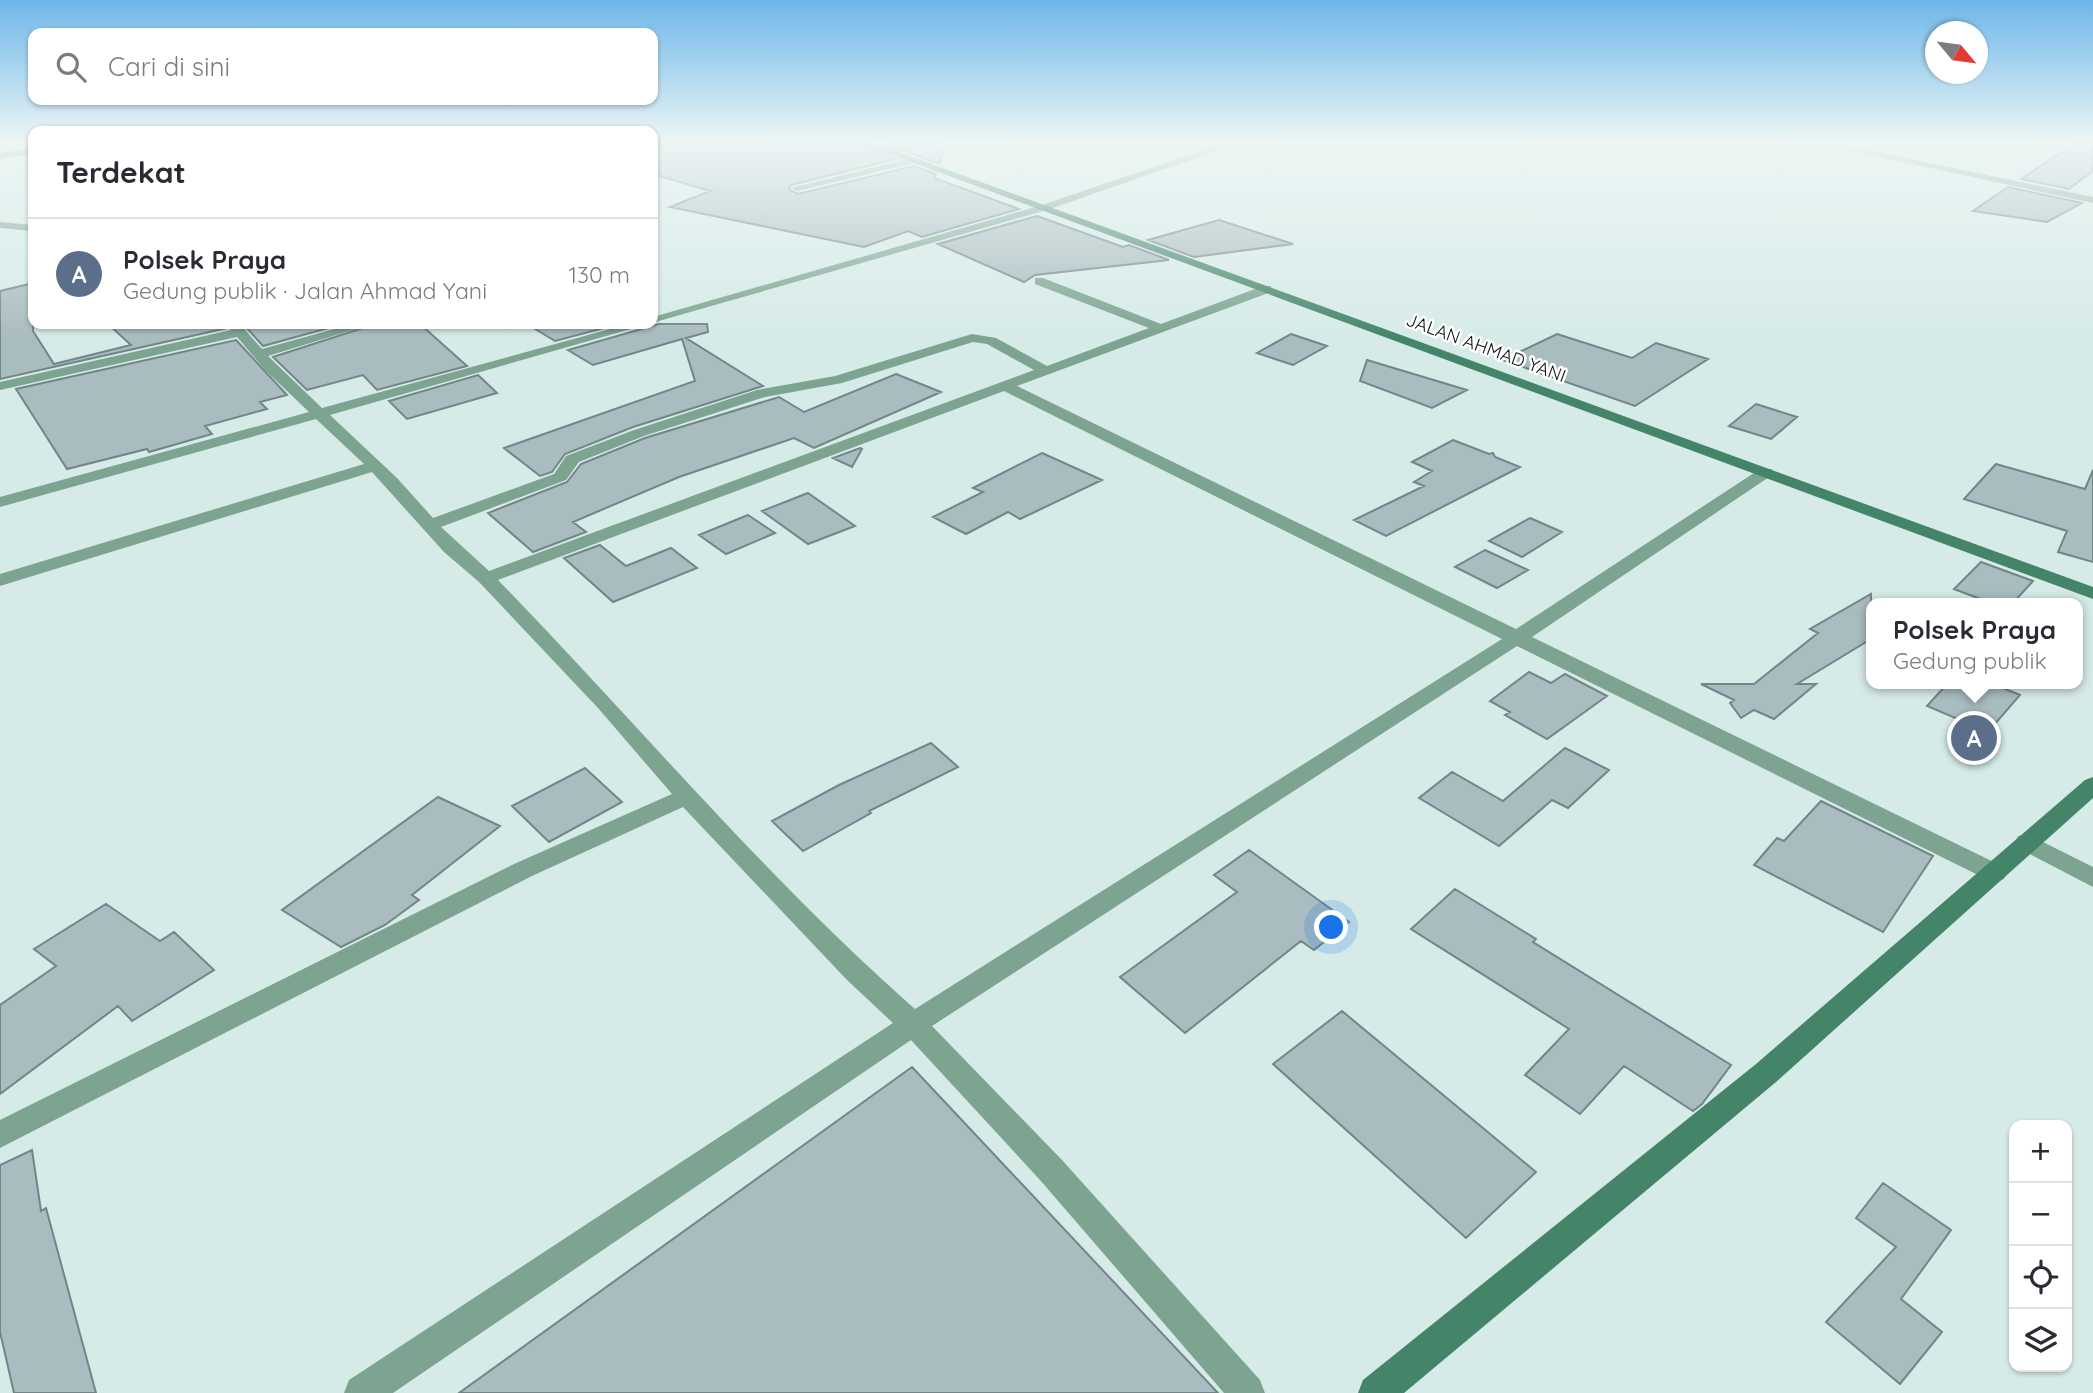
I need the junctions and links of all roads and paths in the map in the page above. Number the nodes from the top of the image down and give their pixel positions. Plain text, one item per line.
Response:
1 (1043, 208) joint
2 (0, 225) edge
3 (28, 228) edge
4 (1039, 281) dead end
5 (1267, 289) junction
6 (658, 320) edge
7 (1161, 328) junction
8 (233, 329) edge
9 (238, 329) edge
10 (348, 329) edge
11 (624, 329) edge
12 (259, 354) junction
13 (1046, 371) junction
14 (0, 386) edge
15 (1005, 386) junction
16 (317, 413) junction
17 (374, 466) junction
18 (1766, 472) junction
19 (0, 502) edge
20 (430, 525) junction
21 (486, 578) junction
22 (0, 580) edge
23 (2093, 593) edge
24 (1518, 637) junction
25 (2093, 785) edge
26 (687, 796) junction
27 (2027, 842) junction
28 (1995, 873) junction
29 (2093, 878) edge
30 (913, 1024) junction
31 (0, 1135) edge
32 (362, 1393) edge
33 (1247, 1393) edge
34 (1376, 1393) edge

1 - 5 street, JALAN AHMAD YANI
1 - 6 street
2 - 3 street
4 - 7 street
5 - 7 street
5 - 18 street, JALAN AHMAD YANI
7 - 13 street
8 - 14 street
9 - 12 street
10 - 12 street
11 - 16 street
12 - 16 street
13 - 15 street
13 - 20 street
15 - 21 street
15 - 24 street
16 - 17 street
16 - 19 street
17 - 20 street
17 - 22 street
18 - 23 street, JALAN AHMAD YANI
18 - 24 street
20 - 21 street
21 - 26 street
24 - 28 street
24 - 30 street
25 - 27 street
26 - 30 street
26 - 31 street
27 - 28 street
27 - 29 street
28 - 34 street
30 - 32 street
30 - 33 street

